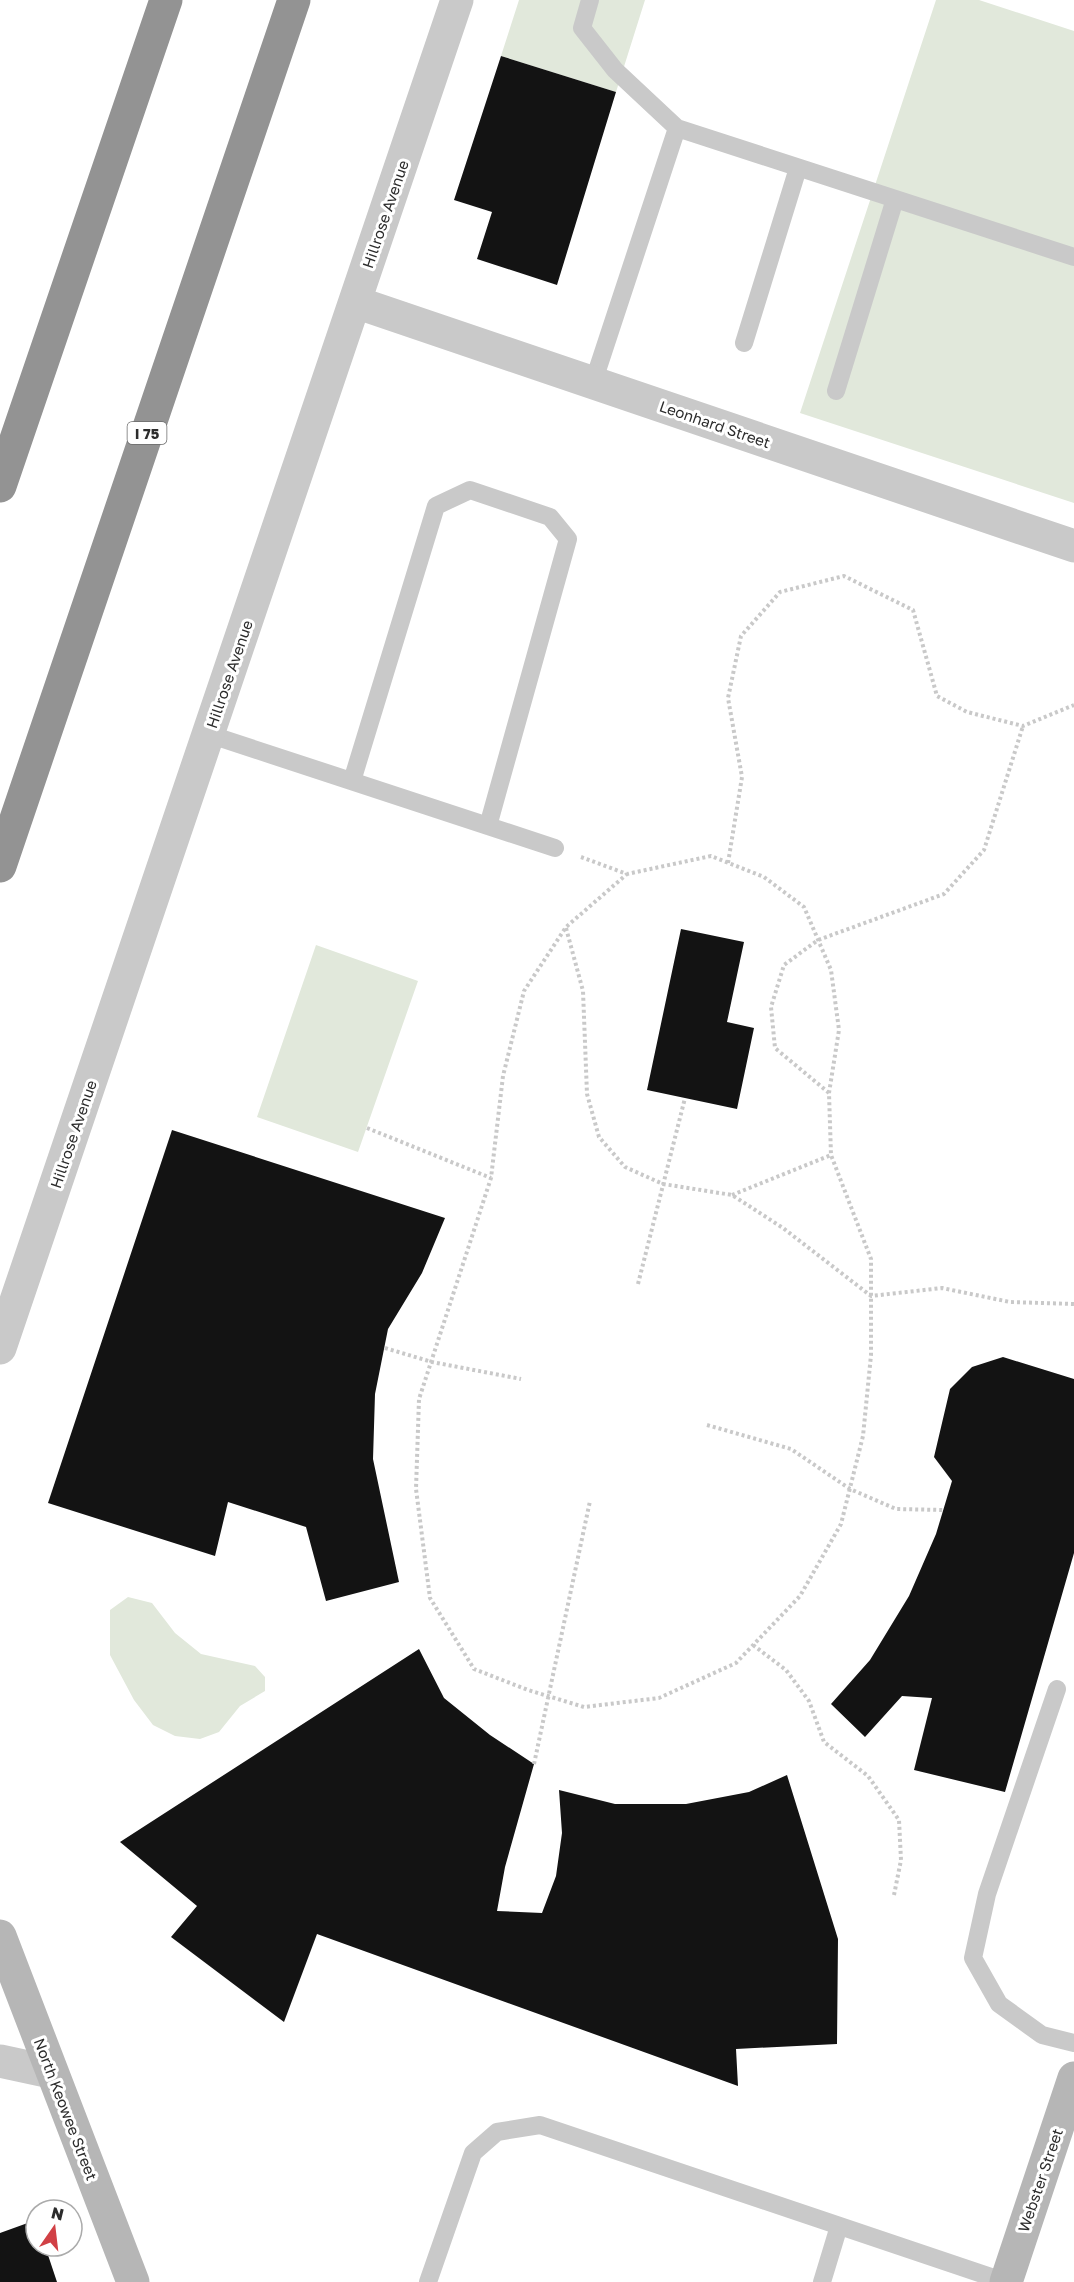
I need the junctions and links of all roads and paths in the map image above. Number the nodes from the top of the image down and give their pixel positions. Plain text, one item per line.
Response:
1 (165, 0) edge
2 (294, 0) edge
3 (457, 0) edge
4 (590, 0) edge
5 (677, 128) junction
6 (798, 168) junction
7 (896, 199) junction
8 (1074, 257) edge
9 (355, 302) junction
10 (744, 343) dead end
11 (593, 382) junction
12 (836, 392) dead end
13 (0, 486) edge
14 (1074, 546) edge
15 (1074, 705) edge
16 (1023, 726) junction
17 (208, 734) junction
18 (352, 781) junction
19 (488, 826) junction
20 (555, 848) joint
21 (728, 863) junction
22 (0, 866) edge
23 (627, 874) junction
24 (566, 927) junction
25 (818, 940) junction
26 (830, 1093) junction
27 (685, 1098) dead end
28 (367, 1128) dead end
29 (831, 1155) junction
30 (491, 1178) junction
31 (663, 1184) junction
32 (732, 1195) junction
33 (638, 1284) dead end
34 (871, 1296) junction
35 (1074, 1304) edge
36 (0, 1348) edge
37 (385, 1348) dead end
38 (432, 1362) junction
39 (521, 1379) dead end
40 (707, 1425) dead end
41 (850, 1490) junction
42 (590, 1501) dead end
43 (944, 1510) dead end
44 (753, 1645) junction
45 (1057, 1689) dead end
46 (547, 1696) junction
47 (534, 1764) dead end
48 (894, 1895) dead end
49 (0, 1936) edge
50 (1074, 2043) edge
51 (0, 2061) edge
52 (51, 2072) junction
53 (1074, 2078) edge
54 (840, 2226) junction
55 (133, 2282) edge
56 (428, 2282) edge
57 (822, 2282) edge
58 (1006, 2282) edge

1 - 13 highway
2 - 22 highway, I 75
3 - 9 street, Hillrose Avenue
4 - 5 lane
5 - 6 lane
5 - 11 lane
6 - 7 lane
6 - 10 lane
7 - 8 lane
7 - 12 lane
9 - 11 street, Leonhard Street
9 - 17 street, Hillrose Avenue
11 - 14 street, Leonhard Street
15 - 16 path
16 - 21 path
16 - 25 path
17 - 18 lane
17 - 36 street, Hillrose Avenue
18 - 19 lane
18 - 19 lane
19 - 20 lane
20 - 23 path
21 - 23 path
21 - 25 path
23 - 24 path
24 - 30 path
24 - 31 path
25 - 26 path
25 - 26 path
26 - 29 path
27 - 31 path
28 - 30 path
29 - 32 path
29 - 34 path
30 - 38 path
31 - 32 path
31 - 33 path
32 - 34 path
34 - 35 path
34 - 41 path
37 - 38 path
38 - 39 path
38 - 46 path
40 - 41 path
41 - 43 path
41 - 44 path
42 - 46 path
44 - 46 path
44 - 48 path
45 - 50 lane
46 - 47 path
49 - 52 main road, North Keowee Street
51 - 52 street
52 - 55 main road, North Keowee Street
53 - 58 main road, Webster Street
54 - 56 lane
54 - 57 lane
54 - 58 lane

